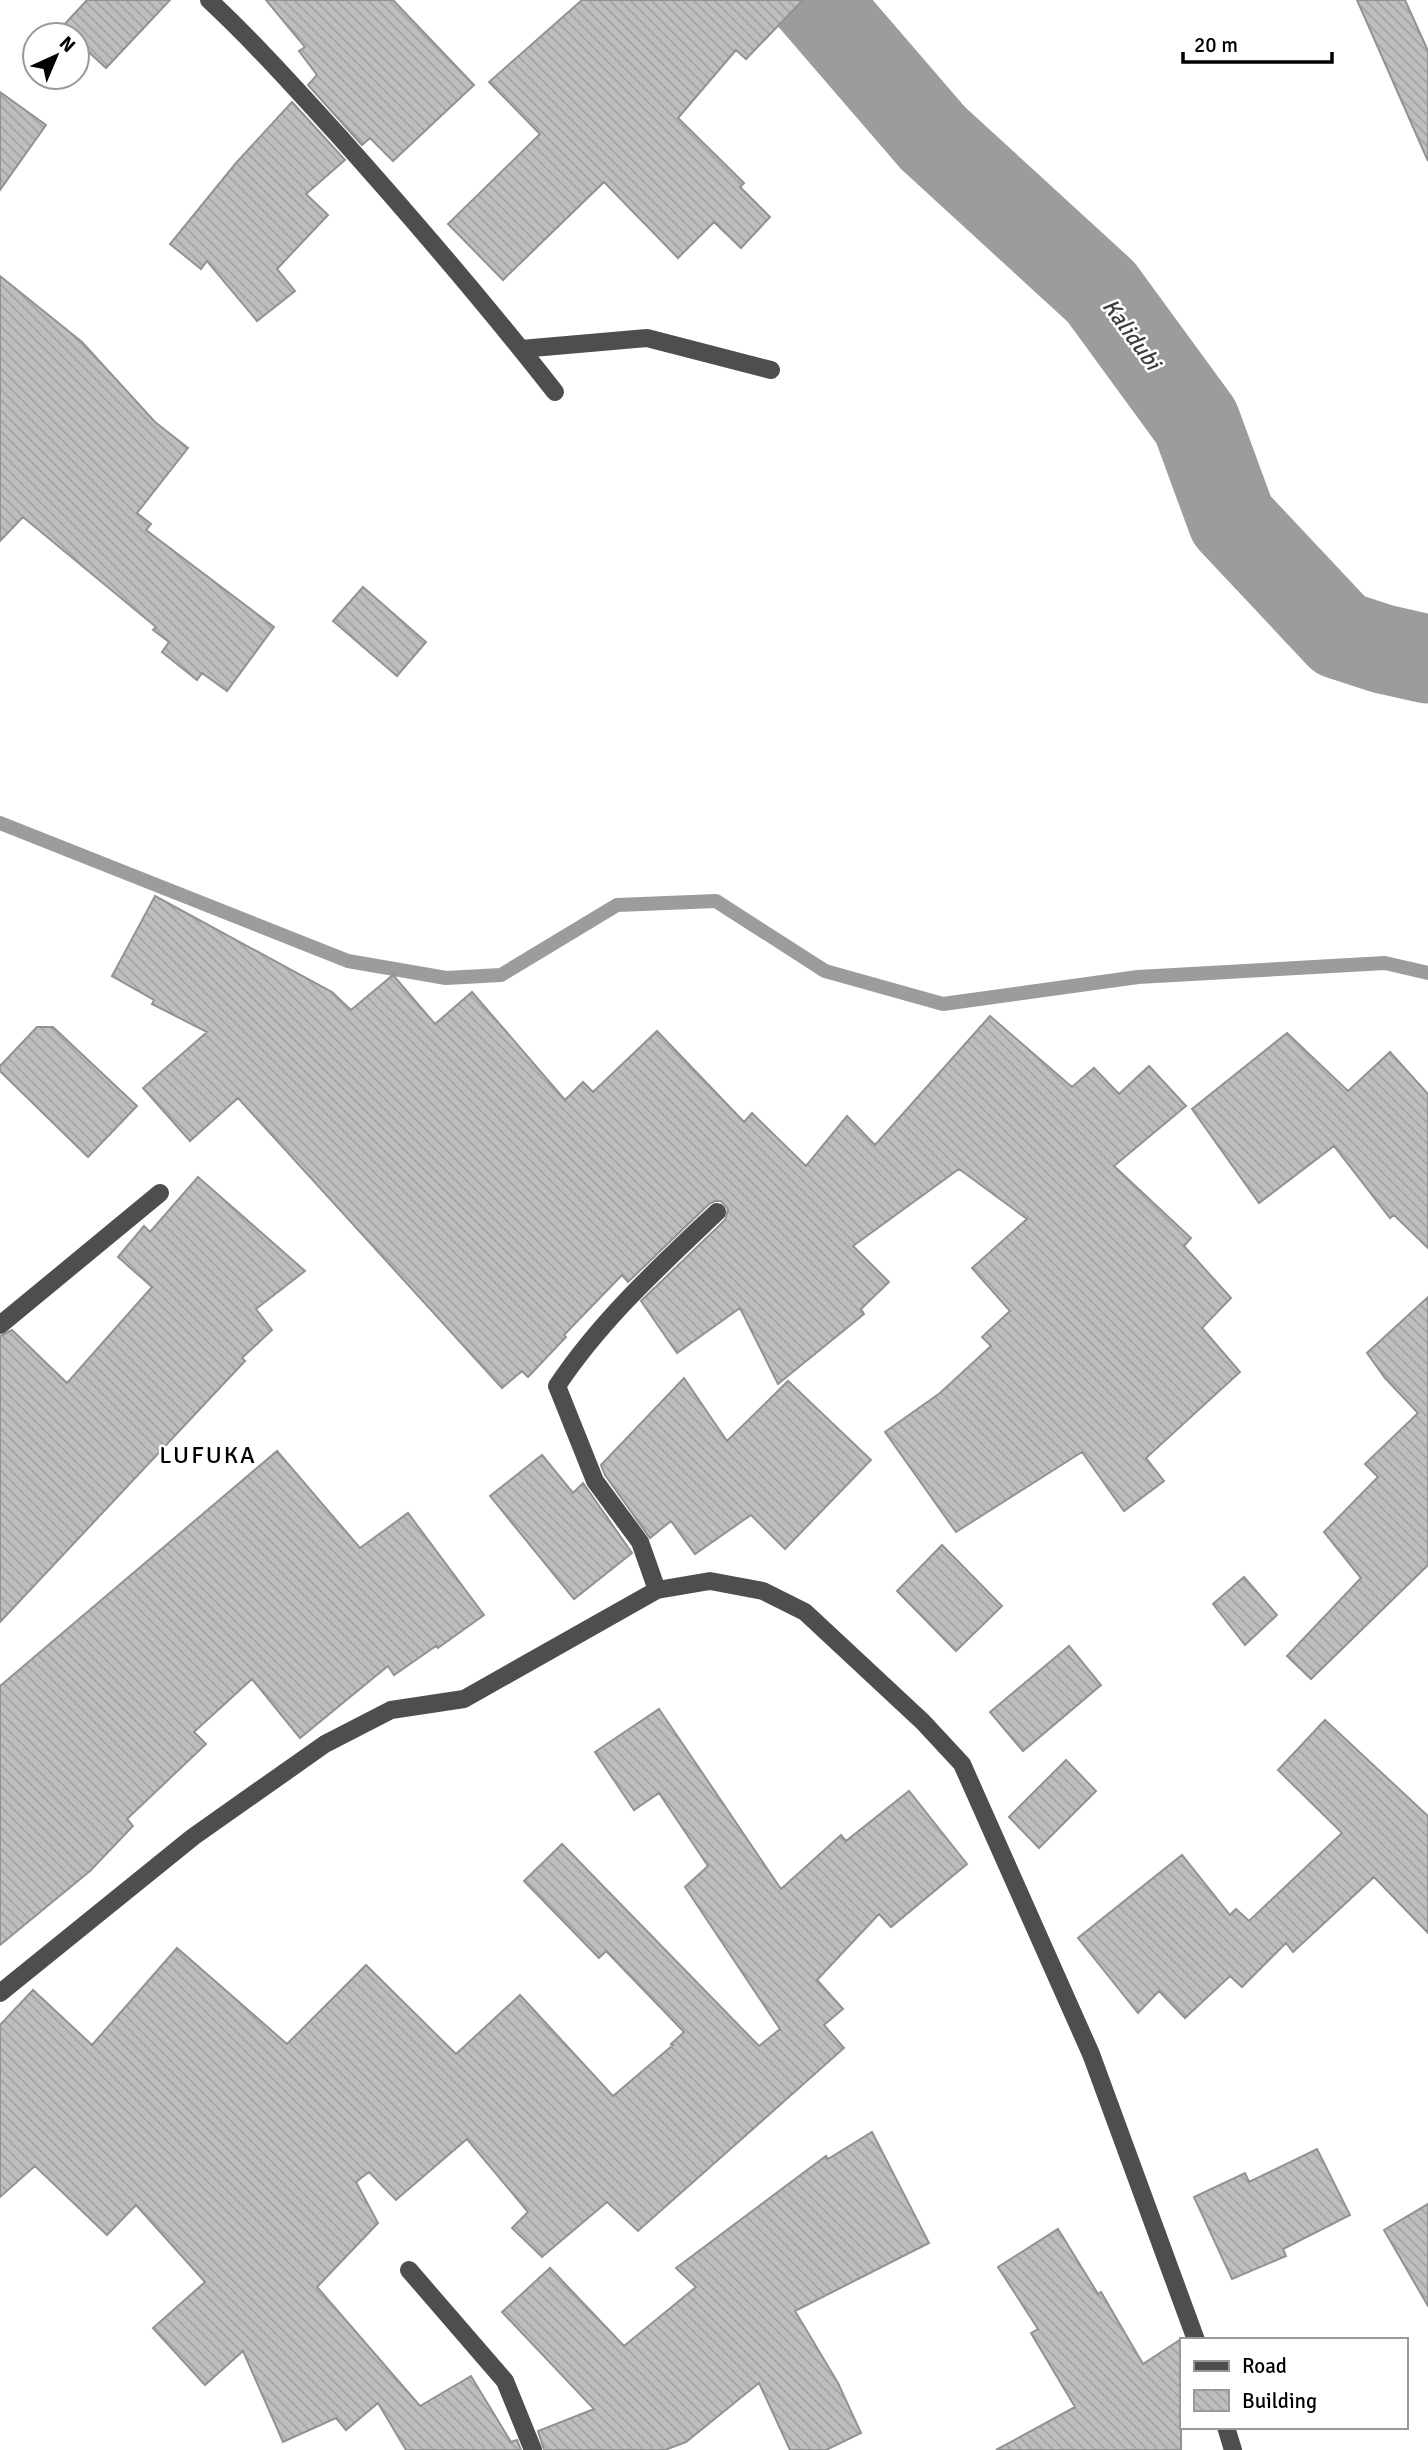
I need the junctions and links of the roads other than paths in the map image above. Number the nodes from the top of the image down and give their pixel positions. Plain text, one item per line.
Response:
1 (209, 0) edge
2 (522, 349) junction
3 (771, 370) dead end
4 (555, 392) dead end
5 (160, 1193) dead end
6 (717, 1212) dead end
7 (0, 1325) edge
8 (657, 1590) junction
9 (0, 1993) edge
10 (409, 2270) dead end
11 (1195, 2338) edge
12 (1227, 2429) edge
13 (533, 2450) edge
14 (1233, 2450) edge

1 - 2 street
2 - 3 street
2 - 4 street
5 - 7 street
6 - 8 street
8 - 9 street
8 - 11 street
10 - 13 street
12 - 14 street

